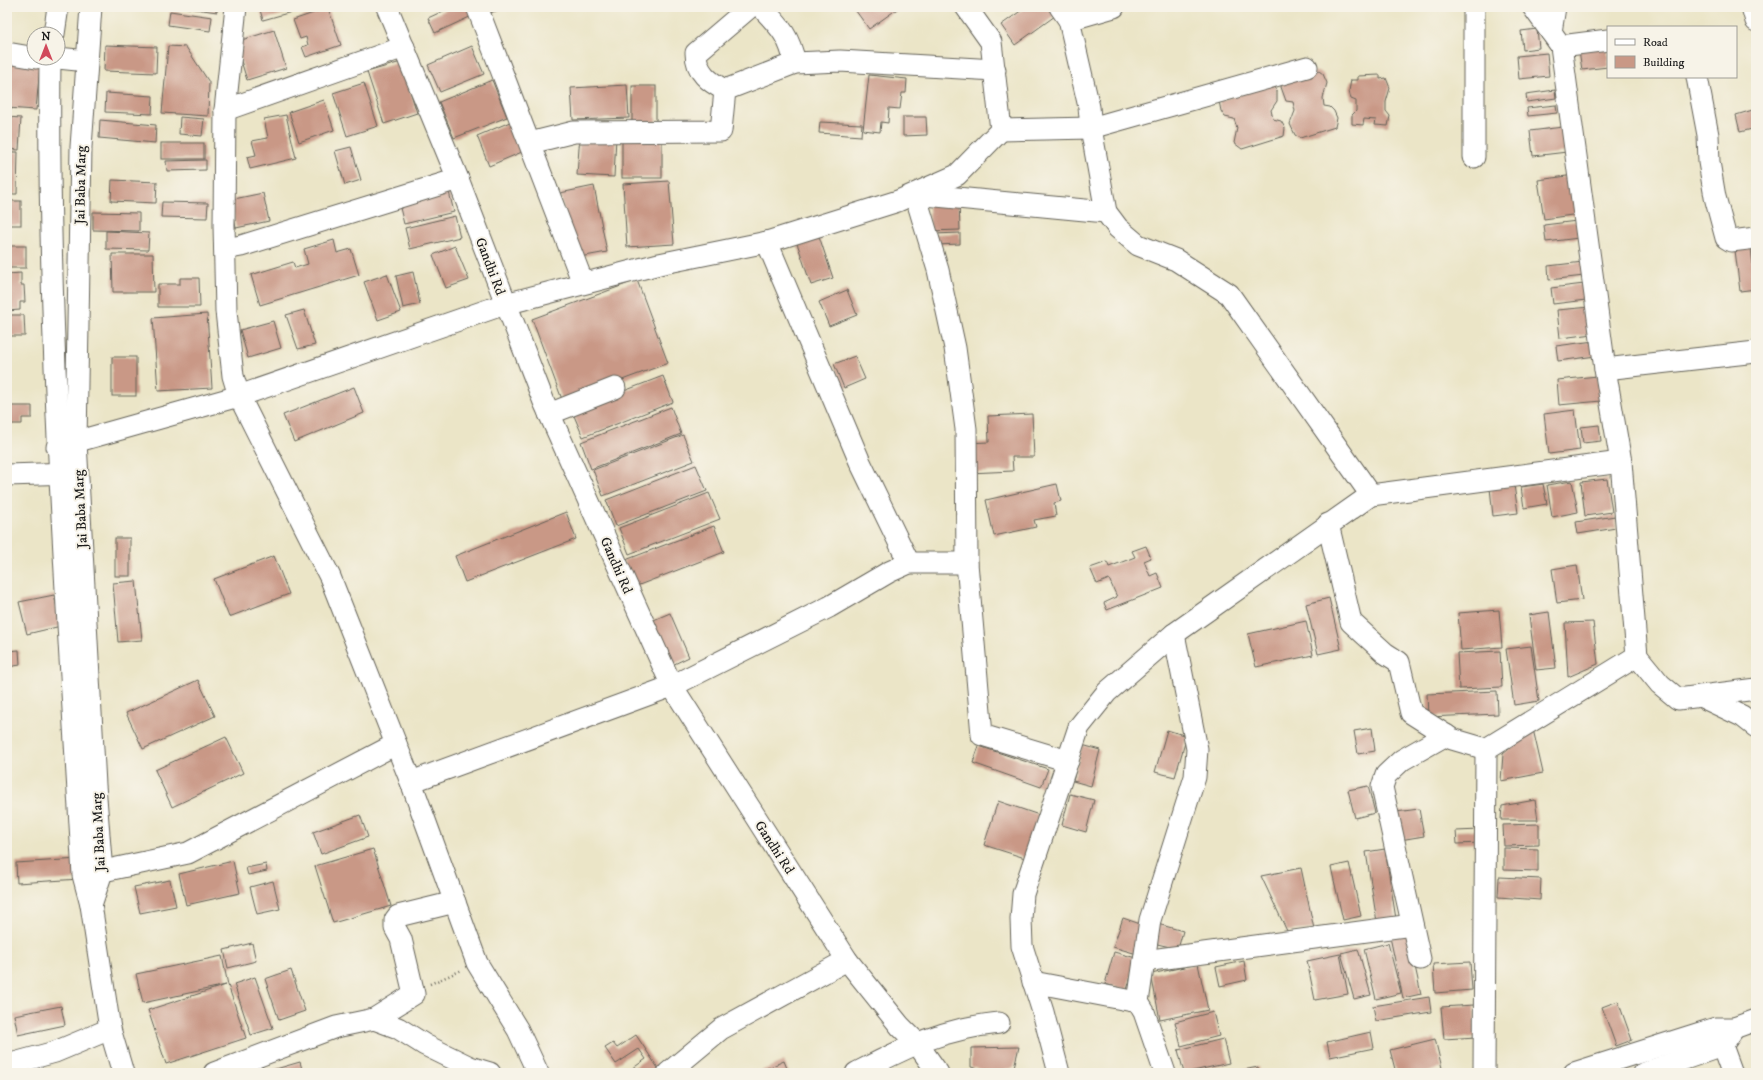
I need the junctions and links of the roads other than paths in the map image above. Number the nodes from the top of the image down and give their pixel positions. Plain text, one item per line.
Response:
1 (58, 7) edge
2 (91, 7) edge
3 (236, 7) edge
4 (387, 7) edge
5 (478, 7) edge
6 (750, 7) edge
7 (761, 7) edge
8 (966, 7) edge
9 (1114, 7) edge
10 (1474, 7) edge
11 (1533, 7) edge
12 (1555, 7) edge
13 (1752, 7) edge
14 (1064, 13) edge
15 (1756, 21) edge
16 (55, 26) edge
17 (1556, 39) junction
18 (1607, 40) edge
19 (404, 47) junction
20 (7, 53) edge
21 (26, 56) edge
22 (66, 59) edge
23 (87, 61) junction
24 (795, 63) junction
25 (50, 66) edge
26 (1307, 67) dead end
27 (995, 70) junction
28 (1697, 78) edge
29 (725, 90) junction
30 (225, 110) junction
31 (1091, 128) junction
32 (1001, 130) junction
33 (530, 143) junction
34 (1474, 157) dead end
35 (458, 180) junction
36 (915, 194) junction
37 (1106, 212) junction
38 (1756, 238) edge
39 (767, 242) junction
40 (224, 249) junction
41 (583, 283) junction
42 (505, 304) junction
43 (1756, 352) edge
44 (1605, 369) junction
45 (615, 388) dead end
46 (239, 396) junction
47 (549, 414) junction
48 (67, 444) junction
49 (1621, 462) junction
50 (68, 473) junction
51 (7, 475) edge
52 (1371, 495) junction
53 (1328, 524) junction
54 (909, 563) junction
55 (967, 563) junction
56 (1174, 634) junction
57 (1637, 656) junction
58 (672, 686) junction
59 (1756, 689) edge
60 (1700, 696) junction
61 (1756, 727) edge
62 (1446, 735) junction
63 (396, 744) junction
64 (1486, 749) junction
65 (1068, 761) junction
66 (411, 782) junction
67 (93, 873) junction
68 (454, 902) junction
69 (1412, 924) junction
70 (1420, 959) dead end
71 (847, 960) junction
72 (1144, 961) junction
73 (1033, 982) junction
74 (1138, 1002) junction
75 (374, 1018) junction
76 (1756, 1020) edge
77 (999, 1023) dead end
78 (110, 1029) junction
79 (1724, 1034) junction
80 (916, 1042) junction
81 (7, 1065) edge
82 (123, 1073) edge
83 (214, 1073) edge
84 (490, 1073) edge
85 (538, 1073) edge
86 (668, 1073) edge
87 (856, 1073) edge
88 (938, 1073) edge
89 (1059, 1073) edge
90 (1165, 1073) edge
91 (1484, 1073) edge
92 (1574, 1073) edge
93 (1644, 1073) edge
94 (1732, 1073) edge

1 - 16 street
2 - 23 street, Jai Baba Marg
3 - 30 street
4 - 19 street, Gandhi Rd
5 - 33 street
6 - 29 street
7 - 24 street
8 - 27 street
9 - 14 street
10 - 34 street
11 - 17 street
12 - 17 street
13 - 15 street
14 - 31 street
17 - 18 street
17 - 44 street
19 - 30 street
19 - 35 street, Gandhi Rd
20 - 21 street
22 - 23 street
23 - 48 street, Jai Baba Marg
24 - 27 street
24 - 29 street
25 - 48 street, Jai Baba Marg
26 - 31 street
27 - 32 street
28 - 38 street
29 - 33 street
30 - 40 street
31 - 32 street
31 - 37 street
32 - 36 street
33 - 41 street
35 - 40 street
35 - 42 street, Gandhi Rd
36 - 37 street
36 - 39 street
36 - 55 street
37 - 52 street
39 - 41 street
39 - 54 street
40 - 46 street
41 - 42 street
42 - 46 street
42 - 47 street, Gandhi Rd
43 - 44 street
44 - 49 street
45 - 47 street
46 - 48 street
46 - 63 street
47 - 58 street, Gandhi Rd
48 - 50 street, Jai Baba Marg
49 - 52 street
49 - 57 street
50 - 51 street
50 - 67 street, Jai Baba Marg
52 - 53 street
53 - 56 street
53 - 62 street
54 - 55 street
54 - 58 street
55 - 65 street
56 - 65 street
56 - 72 street
57 - 60 street
57 - 64 street
58 - 66 street
58 - 71 street, Gandhi Rd
59 - 60 street
60 - 61 street
62 - 64 street
62 - 69 street
63 - 66 street
63 - 67 street
64 - 91 street
65 - 73 street
66 - 68 street
67 - 78 street, Jai Baba Marg
68 - 75 street
68 - 85 street
69 - 70 street
69 - 72 street
71 - 80 street, Gandhi Rd
71 - 86 street
72 - 74 street
73 - 74 street
73 - 89 street
74 - 90 street
75 - 83 street
75 - 84 street
76 - 79 street
77 - 80 street
78 - 81 street
78 - 82 street, Jai Baba Marg
79 - 92 street
79 - 93 street
79 - 94 street
80 - 87 street
80 - 88 street, Gandhi Rd

